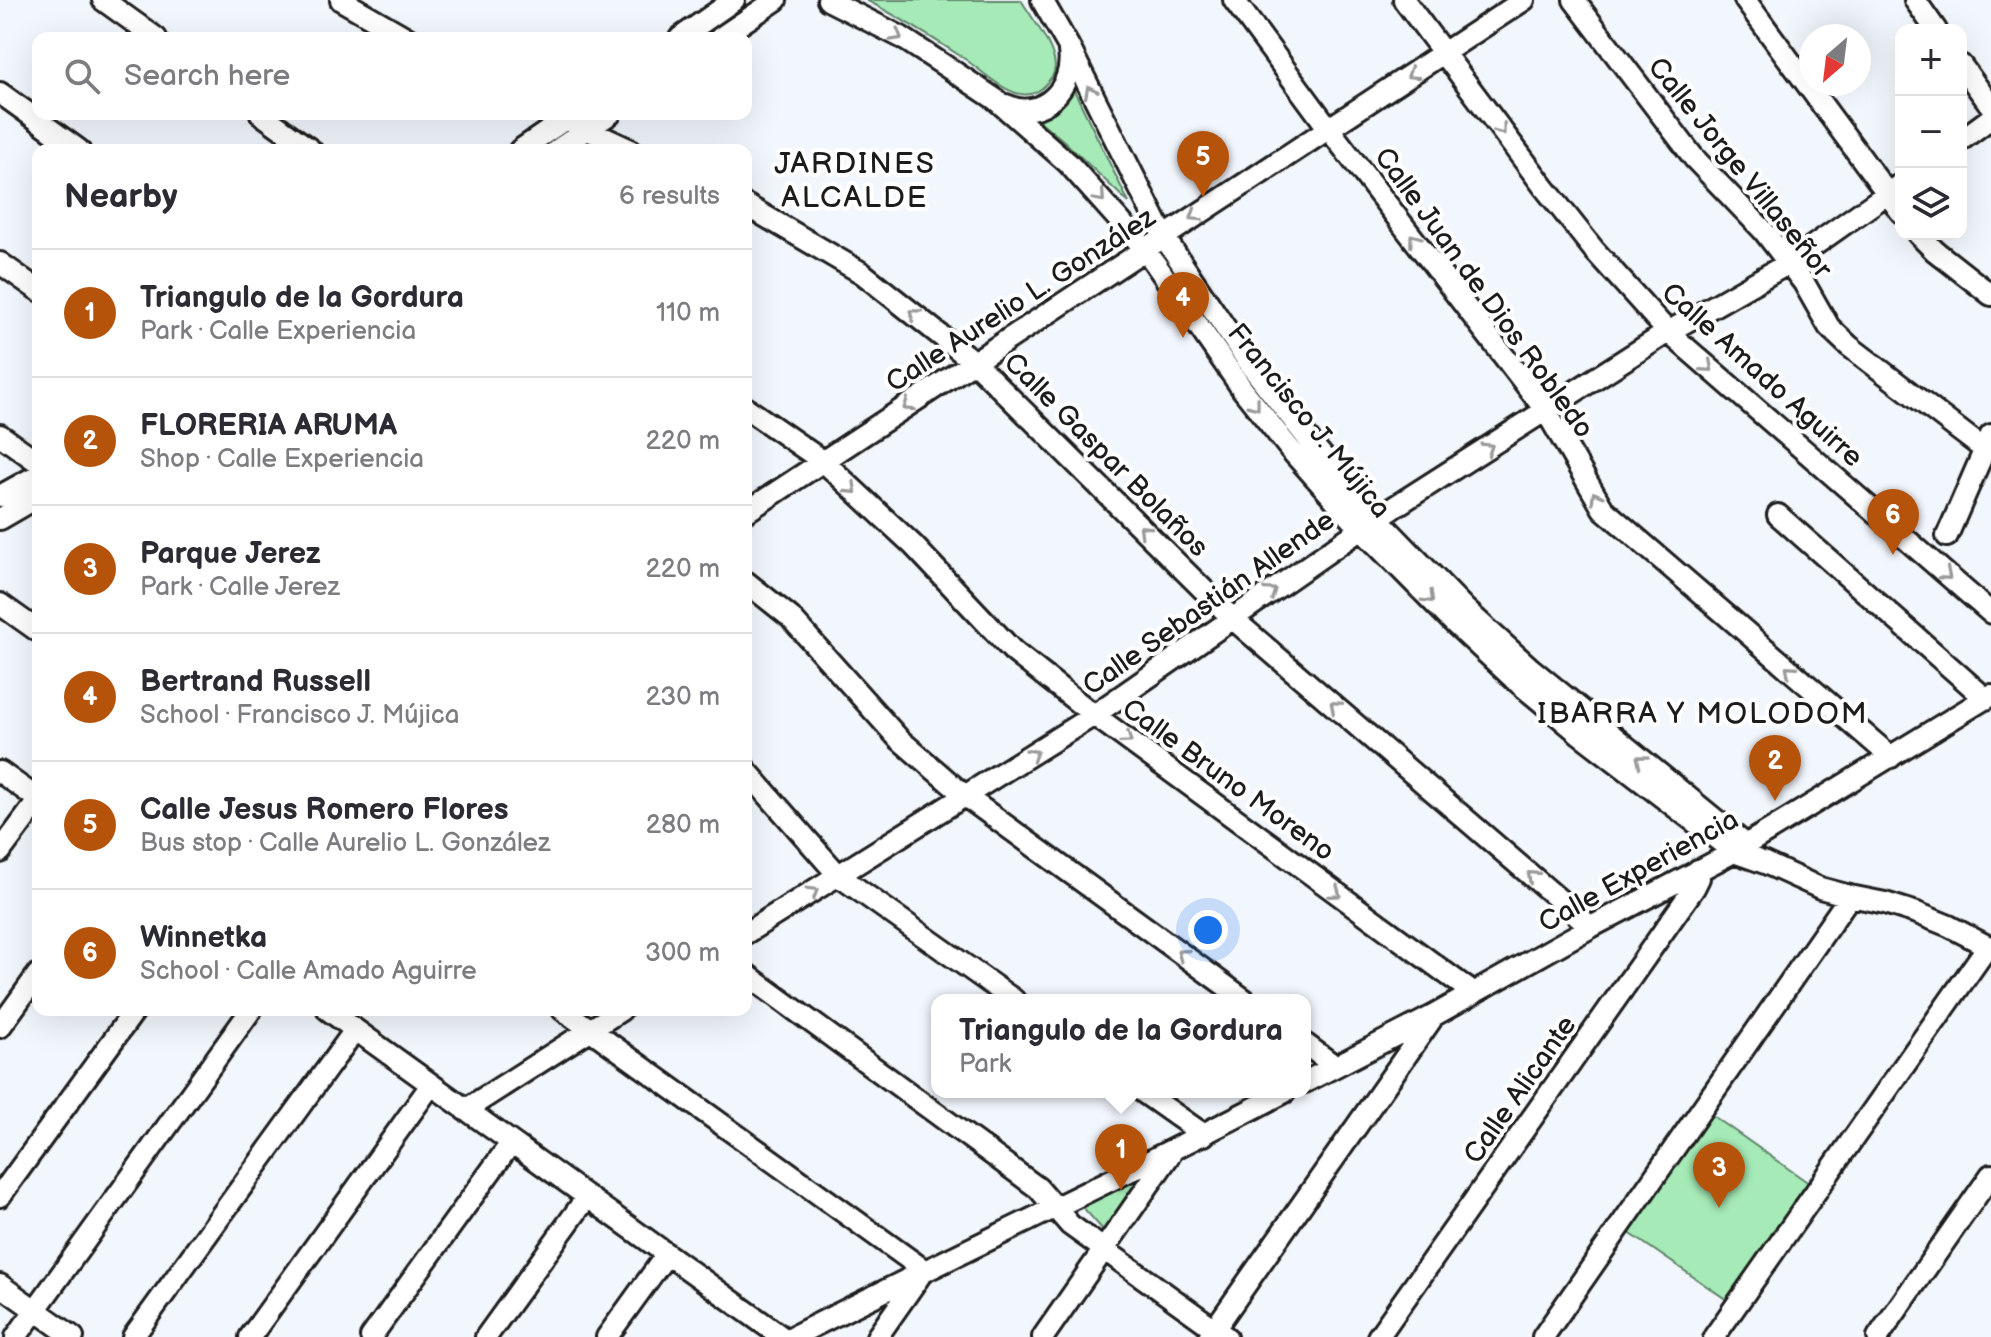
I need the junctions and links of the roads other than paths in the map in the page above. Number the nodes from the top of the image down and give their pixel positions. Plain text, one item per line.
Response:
1 (103, 0) edge
2 (341, 0) edge
3 (734, 0) edge
4 (776, 0) edge
5 (828, 0) edge
6 (1042, 0) edge
7 (1234, 0) edge
8 (1404, 0) edge
9 (1524, 0) edge
10 (1574, 0) edge
11 (1745, 0) edge
12 (1915, 0) edge
13 (1932, 24) edge
14 (148, 32) edge
15 (397, 32) edge
16 (689, 32) edge
17 (729, 32) edge
18 (1069, 47) junction
19 (1444, 53) junction
20 (1967, 73) edge
21 (0, 93) edge
22 (995, 99) junction
23 (1991, 106) edge
24 (32, 116) edge
25 (1991, 118) edge
26 (37, 120) edge
27 (269, 120) edge
28 (559, 120) edge
29 (571, 120) edge
30 (601, 120) edge
31 (1329, 129) junction
32 (587, 130) junction
33 (1967, 136) edge
34 (71, 144) edge
35 (303, 144) edge
36 (528, 144) edge
37 (566, 144) edge
38 (618, 144) edge
39 (1894, 189) edge
40 (752, 209) edge
41 (1164, 237) junction
42 (1924, 240) edge
43 (1145, 249) junction
44 (0, 263) edge
45 (1789, 263) junction
46 (32, 286) edge
47 (1991, 295) edge
48 (1668, 332) junction
49 (974, 362) junction
50 (1546, 411) junction
51 (752, 412) edge
52 (0, 435) edge
53 (1988, 442) edge
54 (32, 458) edge
55 (824, 462) junction
56 (32, 478) edge
57 (0, 496) edge
58 (32, 500) edge
59 (752, 508) edge
60 (1778, 515) dead end
61 (0, 519) edge
62 (1369, 524) junction
63 (1947, 536) dead end
64 (752, 587) edge
65 (0, 604) edge
66 (1991, 613) edge
67 (1233, 619) junction
68 (32, 627) edge
69 (1988, 697) edge
70 (1094, 715) junction
71 (1891, 757) junction
72 (0, 772) edge
73 (752, 777) edge
74 (32, 796) edge
75 (965, 796) junction
76 (32, 808) edge
77 (1740, 848) junction
78 (0, 852) edge
79 (1698, 870) junction
80 (839, 876) junction
81 (1850, 896) junction
82 (1591, 927) junction
83 (752, 929) edge
84 (1990, 947) edge
85 (752, 978) edge
86 (32, 982) edge
87 (1473, 993) junction
88 (1006, 994) edge
89 (1237, 994) edge
90 (131, 1016) edge
91 (247, 1016) edge
92 (336, 1016) edge
93 (572, 1016) edge
94 (611, 1016) edge
95 (1433, 1016) junction
96 (0, 1027) edge
97 (590, 1029) junction
98 (355, 1030) junction
99 (1311, 1048) edge
100 (1335, 1066) junction
101 (1311, 1079) edge
102 (431, 1085) junction
103 (1152, 1098) edge
104 (1274, 1098) edge
105 (465, 1110) junction
106 (1204, 1135) junction
107 (511, 1143) junction
108 (1174, 1149) junction
109 (1991, 1175) edge
110 (0, 1196) edge
111 (587, 1197) junction
112 (1055, 1207) junction
113 (1104, 1250) junction
114 (667, 1254) junction
115 (924, 1270) junction
116 (0, 1285) edge
117 (35, 1310) junction
118 (1216, 1334) edge
119 (16, 1337) edge
120 (73, 1337) edge
121 (133, 1337) edge
122 (250, 1337) edge
123 (371, 1337) edge
124 (486, 1337) edge
125 (607, 1337) edge
126 (782, 1337) edge
127 (792, 1337) edge
128 (877, 1337) edge
129 (1043, 1337) edge
130 (1378, 1337) edge
131 (1543, 1337) edge
132 (1714, 1337) edge
133 (1878, 1337) edge

1 - 14 street
2 - 15 street
3 - 16 street
4 - 17 street
5 -> 22 street, Francisco J. Mújica
6 - 18 street
7 - 31 street, Calle Juan de Dios Robledo
8 - 19 street, Calle Amado Aguirre
9 - 19 street, Calle Aurelio L. González
10 - 45 street, Calle Jorge Villaseñor
11 - 39 street
12 - 13 street
18 - 22 street
41 -> 18 street
19 -> 31 street, Calle Aurelio L. González
19 -> 48 street, Calle Amado Aguirre
20 - 23 street
21 - 24 street
22 -> 43 street, Francisco J. Mújica
25 - 33 street
26 - 34 street
27 - 35 street
28 - 36 street
29 - 32 street
30 - 32 street
31 -> 41 street, Calle Aurelio L. González
50 -> 31 street, Calle Juan de Dios Robledo
32 - 37 street
32 - 38 street
39 - 45 street, Calle Sebastián Allende
49 -> 40 street, Calle Gaspar Bolaños
41 - 43 street, Calle Aurelio L. González
41 - 62 street
42 - 47 street
43 - 49 street, Calle Aurelio L. González
43 -> 62 street, Francisco J. Mújica
44 - 46 street
45 - 48 street, Calle Sebastián Allende
45 - 53 street, Calle Jorge Villaseñor
48 - 50 street, Calle Sebastián Allende
48 -> 66 street, Calle Amado Aguirre
49 -> 55 street, Calle Aurelio L. González
67 -> 49 street, Calle Gaspar Bolaños
62 -> 50 street, Calle Sebastián Allende
71 -> 50 street, Calle Juan de Dios Robledo
51 - 55 street, Calle Bruno Moreno
52 - 54 street
53 - 63 street
55 - 59 street, Calle Aurelio L. González
55 -> 70 street, Calle Bruno Moreno
56 - 57 street
58 - 61 street
60 - 69 street
67 -> 62 street, Calle Sebastián Allende
62 - 77 street
64 - 75 street
65 - 68 street
67 - 70 street, Calle Sebastián Allende
82 -> 67 street, Calle Gaspar Bolaños
69 - 71 street, Calle Experiencia
75 -> 70 street, Calle Sebastián Allende
70 -> 87 street, Calle Bruno Moreno
71 - 77 street, Calle Experiencia
72 - 74 street
73 - 80 street
75 - 80 street, Calle Sebastián Allende
89 -> 75 street
76 - 78 street
77 - 79 street, Calle Experiencia
77 - 81 street
79 - 82 street, Calle Experiencia
79 - 130 street, Calle Alicante
83 -> 80 street, Calle Sebastián Allende
80 - 88 street
81 - 84 street
81 - 131 street
82 - 87 street, Calle Experiencia
84 - 132 street
85 - 112 street
86 - 96 street
87 - 95 street, Calle Experiencia
90 - 110 street
91 - 117 street
92 - 98 street
93 - 97 street
94 - 97 street
95 - 100 street, Calle Experiencia
95 - 118 street
97 - 105 street
97 - 115 street
98 - 102 street
98 - 121 street
99 - 100 street
100 - 101 street, Calle Experiencia
102 - 105 street
102 - 122 street
103 - 106 street
104 - 106 street
105 - 107 street
106 - 108 street
107 - 111 street
107 - 123 street
108 - 112 street
108 - 113 street
109 - 133 street
111 - 114 street
111 - 124 street
112 - 113 street
112 - 115 street
113 - 118 street
113 - 129 street
114 - 125 street
114 - 126 street
115 - 127 street
115 - 128 street
116 - 117 street
117 - 119 street
117 - 120 street

